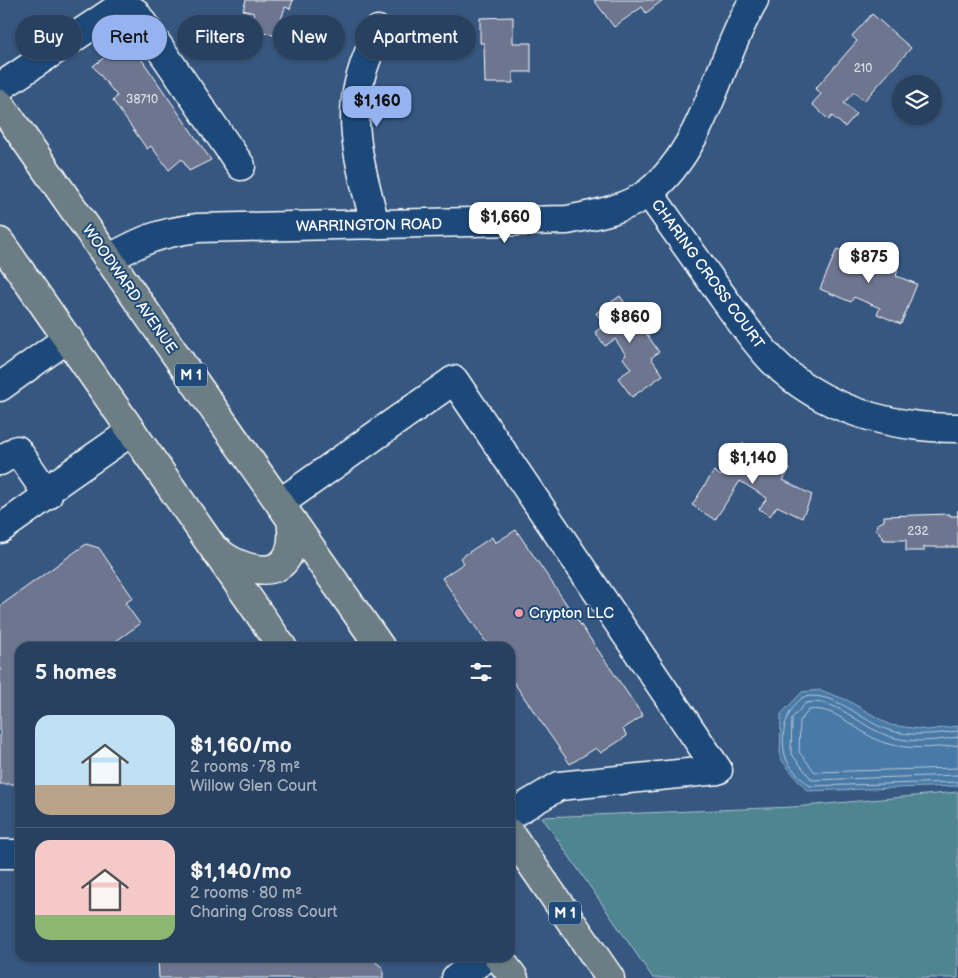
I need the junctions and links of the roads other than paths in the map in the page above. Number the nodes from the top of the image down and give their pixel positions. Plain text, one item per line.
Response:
1 (754, 0) edge
2 (366, 60) edge
3 (0, 87) edge
4 (0, 104) edge
5 (241, 166) dead end
6 (649, 193) junction
7 (375, 225) junction
8 (0, 242) edge
9 (108, 259) junction
10 (68, 338) junction
11 (0, 387) edge
12 (958, 428) edge
13 (132, 431) junction
14 (0, 461) edge
15 (46, 491) junction
16 (286, 511) junction
17 (0, 529) edge
18 (213, 546) junction
19 (279, 642) edge
20 (377, 642) edge
21 (515, 811) edge
22 (515, 845) edge
23 (0, 854) edge
24 (15, 854) edge
25 (480, 962) edge
26 (503, 962) edge
27 (456, 978) edge
28 (514, 978) edge
29 (610, 978) edge

1 - 6 street, WARRINGTON ROAD
2 - 7 street
3 - 5 street
4 - 9 main road, WOODWARD AVENUE / M 1
6 - 7 street, WARRINGTON ROAD
6 - 12 street, CHARING CROSS COURT
7 - 9 street, WARRINGTON ROAD
8 - 10 main road
9 - 16 main road, WOODWARD AVENUE / M 1
10 - 11 street
10 - 13 main road
13 - 15 street
13 - 18 main road
14 - 15 street
15 - 17 street
16 - 18 main road
16 - 20 main road, WOODWARD AVENUE / M 1
16 - 21 street
18 - 19 main road
22 - 29 main road, M 1
23 - 24 street
25 - 27 street
26 - 28 main road

